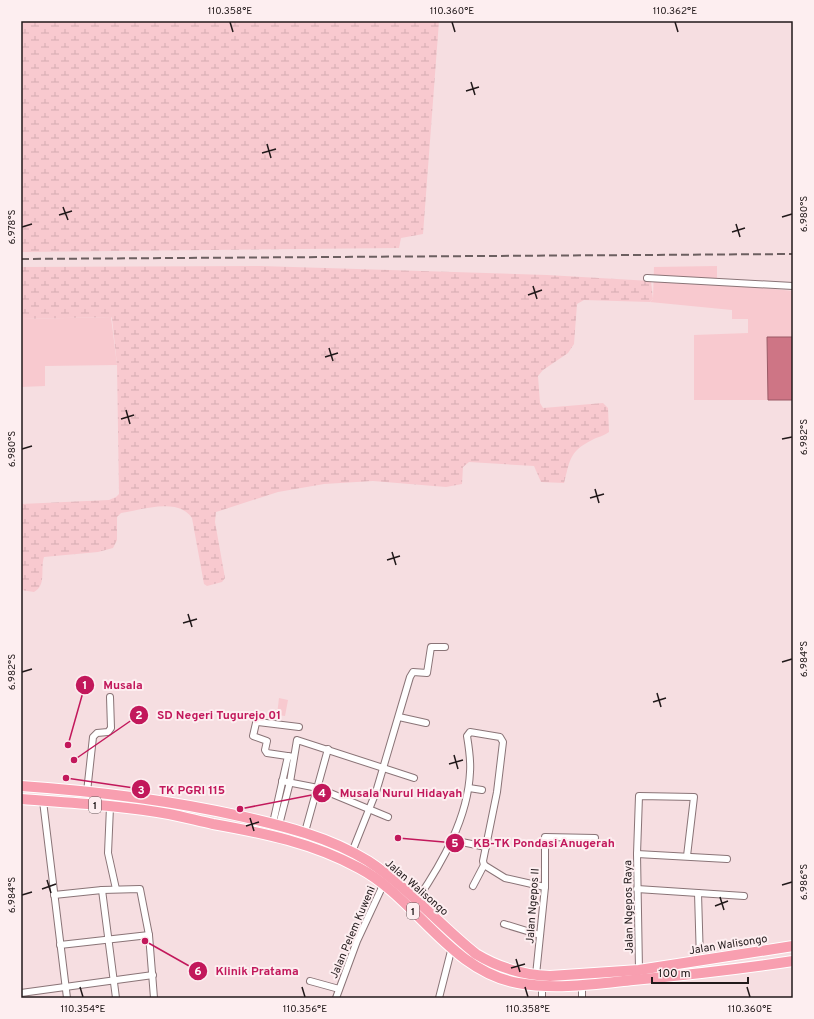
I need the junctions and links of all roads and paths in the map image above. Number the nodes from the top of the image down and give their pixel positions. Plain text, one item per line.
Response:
1 (647, 278) dead end
2 (793, 286) edge
3 (445, 647) dead end
4 (110, 697) dead end
5 (399, 717) junction
6 (426, 723) dead end
7 (299, 727) dead end
8 (328, 749) junction
9 (291, 757) junction
10 (384, 768) junction
11 (414, 778) dead end
12 (282, 781) junction
13 (290, 782) junction
14 (21, 786) edge
15 (318, 788) junction
16 (469, 788) junction
17 (482, 790) dead end
18 (87, 792) junction
19 (21, 799) edge
20 (43, 801) junction
21 (110, 806) junction
22 (369, 810) junction
23 (388, 817) dead end
24 (276, 824) junction
25 (305, 832) junction
26 (595, 838) dead end
27 (452, 840) junction
28 (486, 847) junction
29 (352, 852) junction
30 (637, 854) junction
31 (687, 856) junction
32 (727, 859) dead end
33 (484, 865) junction
34 (384, 883) junction
35 (473, 886) dead end
36 (546, 887) junction
37 (116, 889) junction
38 (637, 889) junction
39 (102, 890) junction
40 (698, 893) junction
41 (54, 895) junction
42 (744, 896) dead end
43 (417, 900) junction
44 (504, 924) dead end
45 (149, 935) junction
46 (540, 935) junction
47 (109, 940) junction
48 (60, 945) junction
49 (793, 946) edge
50 (452, 947) junction
51 (700, 961) junction
52 (788, 962) edge
53 (639, 970) junction
54 (793, 972) edge
55 (154, 975) junction
56 (536, 975) junction
57 (114, 980) junction
58 (310, 981) dead end
59 (578, 982) junction
60 (542, 986) junction
61 (65, 987) junction
62 (339, 989) junction
63 (21, 993) edge
64 (67, 998) edge
65 (116, 998) edge
66 (154, 998) edge
67 (336, 998) edge
68 (439, 998) edge
69 (542, 998) edge
70 (582, 998) edge

1 - 2 street
3 - 5 street
4 - 18 street
5 - 6 street
5 - 10 street
7 - 9 street
8 - 9 street
8 - 10 street
8 - 15 street
9 - 12 street
9 - 13 street
10 - 11 street
10 - 22 street
12 - 13 street
12 - 24 street
13 - 15 street
13 - 24 street
14 - 18 highway, Jalan Walisongo / 1
15 - 22 street
15 - 25 street
16 - 17 street
16 - 27 street
16 - 28 street
18 - 24 highway, Jalan Walisongo / 1
19 - 20 highway, Jalan Walisongo / 1
20 - 21 highway, Jalan Walisongo / 1
20 - 41 street
21 - 34 highway, Jalan Walisongo / 1
21 - 37 street
22 - 23 street
22 - 29 street
24 - 25 highway, Jalan Walisongo / 1
25 - 29 highway, Jalan Walisongo / 1
26 - 36 street, Jalan Ngepos II
27 - 28 street
27 - 43 street
28 - 33 street
29 - 43 highway, Jalan Walisongo / 1
30 - 31 street
30 - 31 street, Jalan Ngepos Raya
30 - 38 street, Jalan Ngepos Raya
31 - 32 street
33 - 35 street
33 - 36 street
34 - 50 highway, Jalan Walisongo / 1
34 - 62 street, Jalan Pelem Kuweni
36 - 46 street, Jalan Ngepos II
37 - 39 street
37 - 45 street
38 - 40 street
38 - 53 street, Jalan Ngepos Raya
39 - 41 street
39 - 47 street
40 - 42 street
40 - 51 street
41 - 48 street
43 - 56 highway, Jalan Walisongo / 1
44 - 46 street
45 - 47 street
45 - 55 street
46 - 56 street, Jalan Ngepos II
47 - 48 street
47 - 57 street
48 - 61 street
49 - 51 highway, Jalan Walisongo / 1
50 - 60 highway, Jalan Walisongo / 1
50 - 68 street
51 - 53 highway, Jalan Walisongo / 1
52 - 54 highway
52 - 59 highway, Jalan Walisongo / 1
53 - 59 highway, Jalan Walisongo / 1
55 - 57 street
55 - 66 street
56 - 59 highway, Jalan Walisongo / 1
57 - 61 street
57 - 65 street
58 - 62 street, Jalan Pelem Kuweni
59 - 60 highway, Jalan Walisongo / 1
59 - 70 street
60 - 69 street
61 - 63 street
61 - 64 street
62 - 67 street, Jalan Pelem Kuweni

